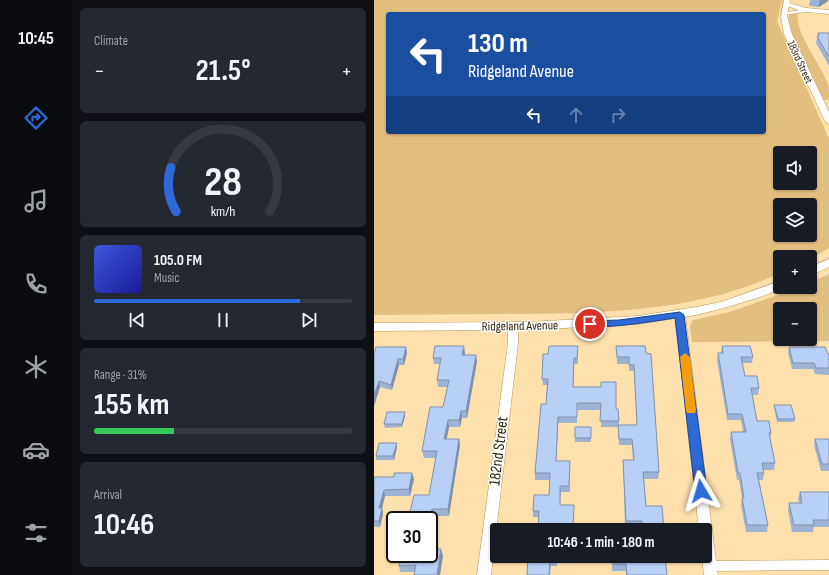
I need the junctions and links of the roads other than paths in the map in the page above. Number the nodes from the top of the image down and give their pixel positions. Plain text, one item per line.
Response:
1 (786, 2) edge
2 (806, 10) junction
3 (829, 12) edge
4 (784, 14) junction
5 (829, 121) edge
6 (829, 262) edge
7 (817, 268) edge
8 (773, 288) edge
9 (680, 315) junction
10 (374, 327) edge
11 (513, 327) junction
12 (829, 565) edge
13 (710, 570) edge
14 (484, 575) edge

1 - 2 street
1 - 4 street, 183rd Street
2 - 3 street
2 - 4 street
4 - 5 street, 183rd Street
6 - 7 street
8 - 9 street, Ridgeland Avenue
9 - 11 street, Ridgeland Avenue
9 - 13 street
10 - 11 street, Ridgeland Avenue
11 - 14 street, 182nd Street
12 - 13 street

